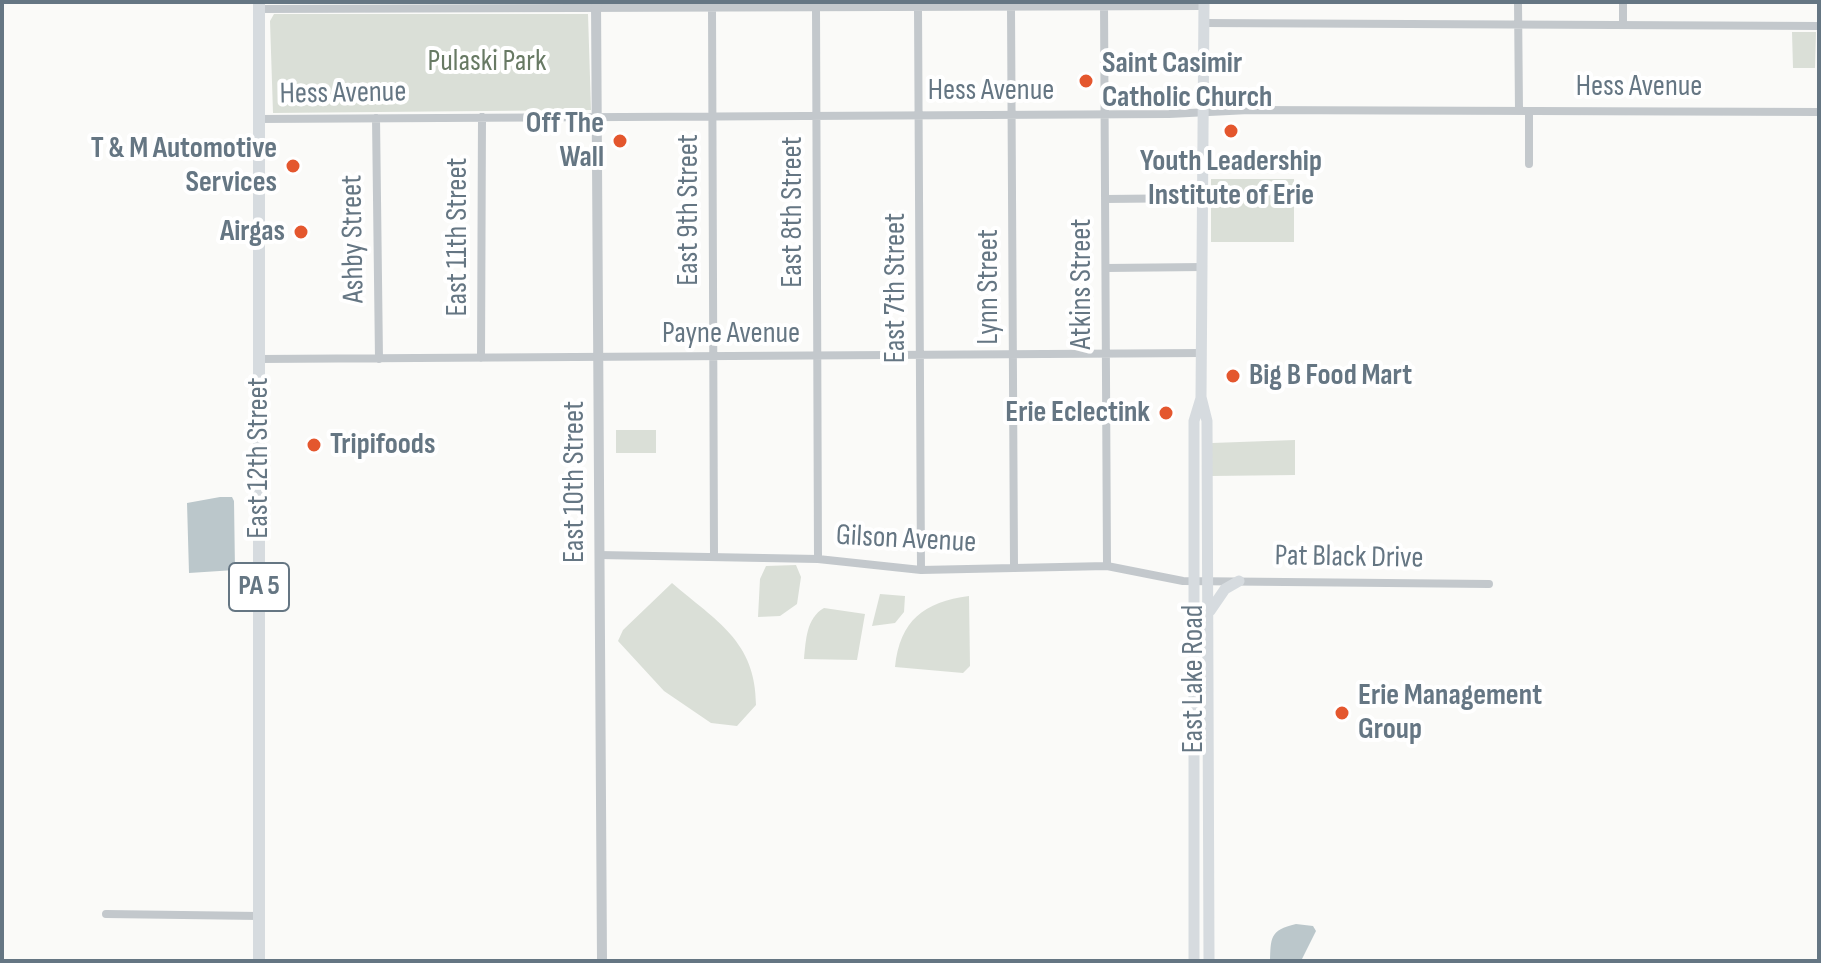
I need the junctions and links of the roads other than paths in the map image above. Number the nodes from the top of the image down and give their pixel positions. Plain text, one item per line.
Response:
1 (1518, 2) edge
2 (1623, 2) edge
3 (1104, 4) edge
4 (1204, 4) edge
5 (259, 5) edge
6 (738, 5) edge
7 (839, 5) edge
8 (524, 6) edge
9 (596, 6) edge
10 (918, 7) junction
11 (1011, 7) junction
12 (816, 8) junction
13 (712, 9) junction
14 (1204, 23) junction
15 (1518, 25) junction
16 (1623, 25) junction
17 (1819, 26) edge
18 (1524, 111) junction
19 (1204, 112) junction
20 (1819, 112) edge
21 (919, 115) junction
22 (1012, 115) junction
23 (1105, 115) junction
24 (598, 116) junction
25 (713, 116) junction
26 (816, 116) junction
27 (482, 117) junction
28 (376, 118) junction
29 (259, 119) junction
30 (1529, 164) dead end
31 (1204, 198) junction
32 (1105, 199) junction
33 (1203, 267) junction
34 (1106, 268) junction
35 (1202, 353) junction
36 (1106, 355) junction
37 (920, 357) junction
38 (1013, 357) junction
39 (481, 358) junction
40 (598, 358) junction
41 (713, 358) junction
42 (817, 358) junction
43 (260, 359) junction
44 (379, 359) junction
45 (1201, 397) junction
46 (599, 555) junction
47 (714, 556) junction
48 (818, 559) junction
49 (1107, 566) junction
50 (1014, 567) junction
51 (921, 570) junction
52 (1209, 580) junction
53 (1194, 581) junction
54 (1239, 581) junction
55 (1489, 584) dead end
56 (1209, 612) junction
57 (106, 914) dead end
58 (259, 916) junction
59 (259, 961) edge
60 (602, 961) edge
61 (1194, 961) edge
62 (1209, 961) edge

1 - 15 street
2 - 16 street
3 - 4 street
3 - 11 street
3 - 23 street, Atkins Street
4 - 14 main road, East Lake Road
5 - 8 street
5 - 29 main road, East 12th Street / PA 5
6 - 12 street
6 - 13 street
7 - 10 street
7 - 12 street
8 - 9 street
9 - 13 street
9 - 24 street, East 10th Street
10 - 11 street
10 - 21 street, East 7th Street
11 - 22 street, Lynn Street
12 - 26 street, East 8th Street
13 - 25 street, East 9th Street
14 - 15 street
14 - 19 main road, East Lake Road
15 - 16 street
15 - 18 street
16 - 17 street
18 - 19 street, Hess Avenue
18 - 20 street, Hess Avenue
18 - 30 street
19 - 23 street, Hess Avenue
19 - 31 main road, East Lake Road
21 - 22 street, Hess Avenue
21 - 26 street, Hess Avenue
21 - 37 street, East 7th Street
22 - 23 street, Hess Avenue
22 - 38 street, Lynn Street
23 - 32 street, Atkins Street
24 - 25 street, Hess Avenue
24 - 27 street, Hess Avenue
24 - 40 street, East 10th Street
25 - 26 street, Hess Avenue
25 - 41 street, East 9th Street
26 - 42 street, East 8th Street
27 - 28 street, Hess Avenue
27 - 39 street, East 11th Street
28 - 29 street, Hess Avenue
28 - 44 street, Ashby Street
29 - 43 main road, East 12th Street / PA 5
31 - 32 street
31 - 33 main road, East Lake Road
32 - 34 street, Atkins Street
33 - 34 street
33 - 35 main road, East Lake Road
34 - 36 street, Atkins Street
35 - 36 street, Payne Avenue
35 - 45 main road, East Lake Road
36 - 38 street, Payne Avenue
36 - 49 street, Atkins Street
37 - 38 street, Payne Avenue
37 - 42 street, Payne Avenue
37 - 51 street, East 7th Street
38 - 50 street, Lynn Street
39 - 40 street, Payne Avenue
39 - 44 street, Payne Avenue
40 - 41 street, Payne Avenue
40 - 46 street, East 10th Street
41 - 42 street, Payne Avenue
41 - 47 street, East 9th Street
42 - 48 street, East 8th Street
43 - 44 street, Payne Avenue
43 - 58 main road, East 12th Street / PA 5
45 - 52 main road, East Lake Road
45 - 53 main road, East Lake Road
46 - 47 street, Gilson Avenue
46 - 60 street, East 10th Street
47 - 48 street, Gilson Avenue
48 - 51 street, Gilson Avenue
49 - 50 street, Gilson Avenue
49 - 53 street, Gilson Avenue
50 - 51 street, Gilson Avenue
52 - 53 street, Gilson Avenue
52 - 54 street, Pat Black Drive
52 - 56 main road, East Lake Road
53 - 61 main road, East Lake Road
54 - 55 street, Pat Black Drive
54 - 56 main road
56 - 62 main road, East Lake Road
57 - 58 street
58 - 59 main road, East 12th Street / PA 5

